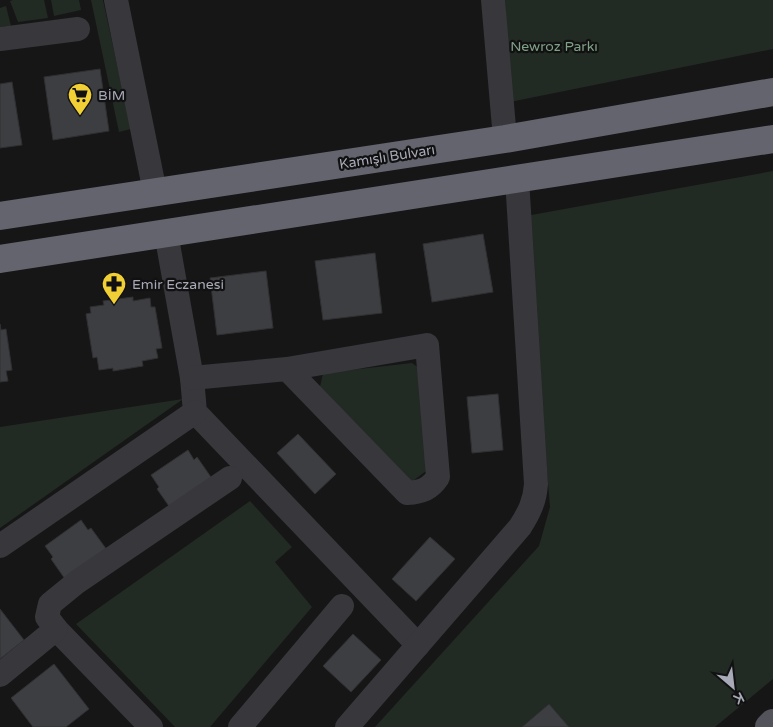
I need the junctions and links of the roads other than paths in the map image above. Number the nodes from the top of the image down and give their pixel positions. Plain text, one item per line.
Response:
1 (116, 0) edge
2 (493, 0) edge
3 (78, 29) dead end
4 (0, 39) edge
5 (773, 92) edge
6 (504, 139) junction
7 (773, 139) edge
8 (517, 178) junction
9 (155, 192) junction
10 (0, 216) edge
11 (166, 233) junction
12 (0, 259) edge
13 (287, 369) junction
14 (192, 378) junction
15 (195, 412) junction
16 (230, 478) dead end
17 (0, 546) edge
18 (342, 606) dead end
19 (56, 629) junction
20 (418, 645) junction
21 (0, 675) edge
22 (773, 723) edge
23 (151, 727) edge
24 (240, 727) edge
25 (347, 727) edge
26 (769, 727) edge

1 - 9 street
2 - 6 street
3 - 4 street
5 - 6 highway, Kamışlı Bulvarı
6 - 9 highway, Kamışlı Bulvarı
7 - 8 highway
8 - 11 highway
8 - 20 street
9 - 10 highway, Kamışlı Bulvarı
11 - 12 highway
11 - 14 street
13 - 13 street
13 - 14 street
14 - 15 street
15 - 17 street
15 - 20 street
16 - 19 street
18 - 24 street
19 - 21 street
19 - 23 street
20 - 25 street
22 - 26 main road

